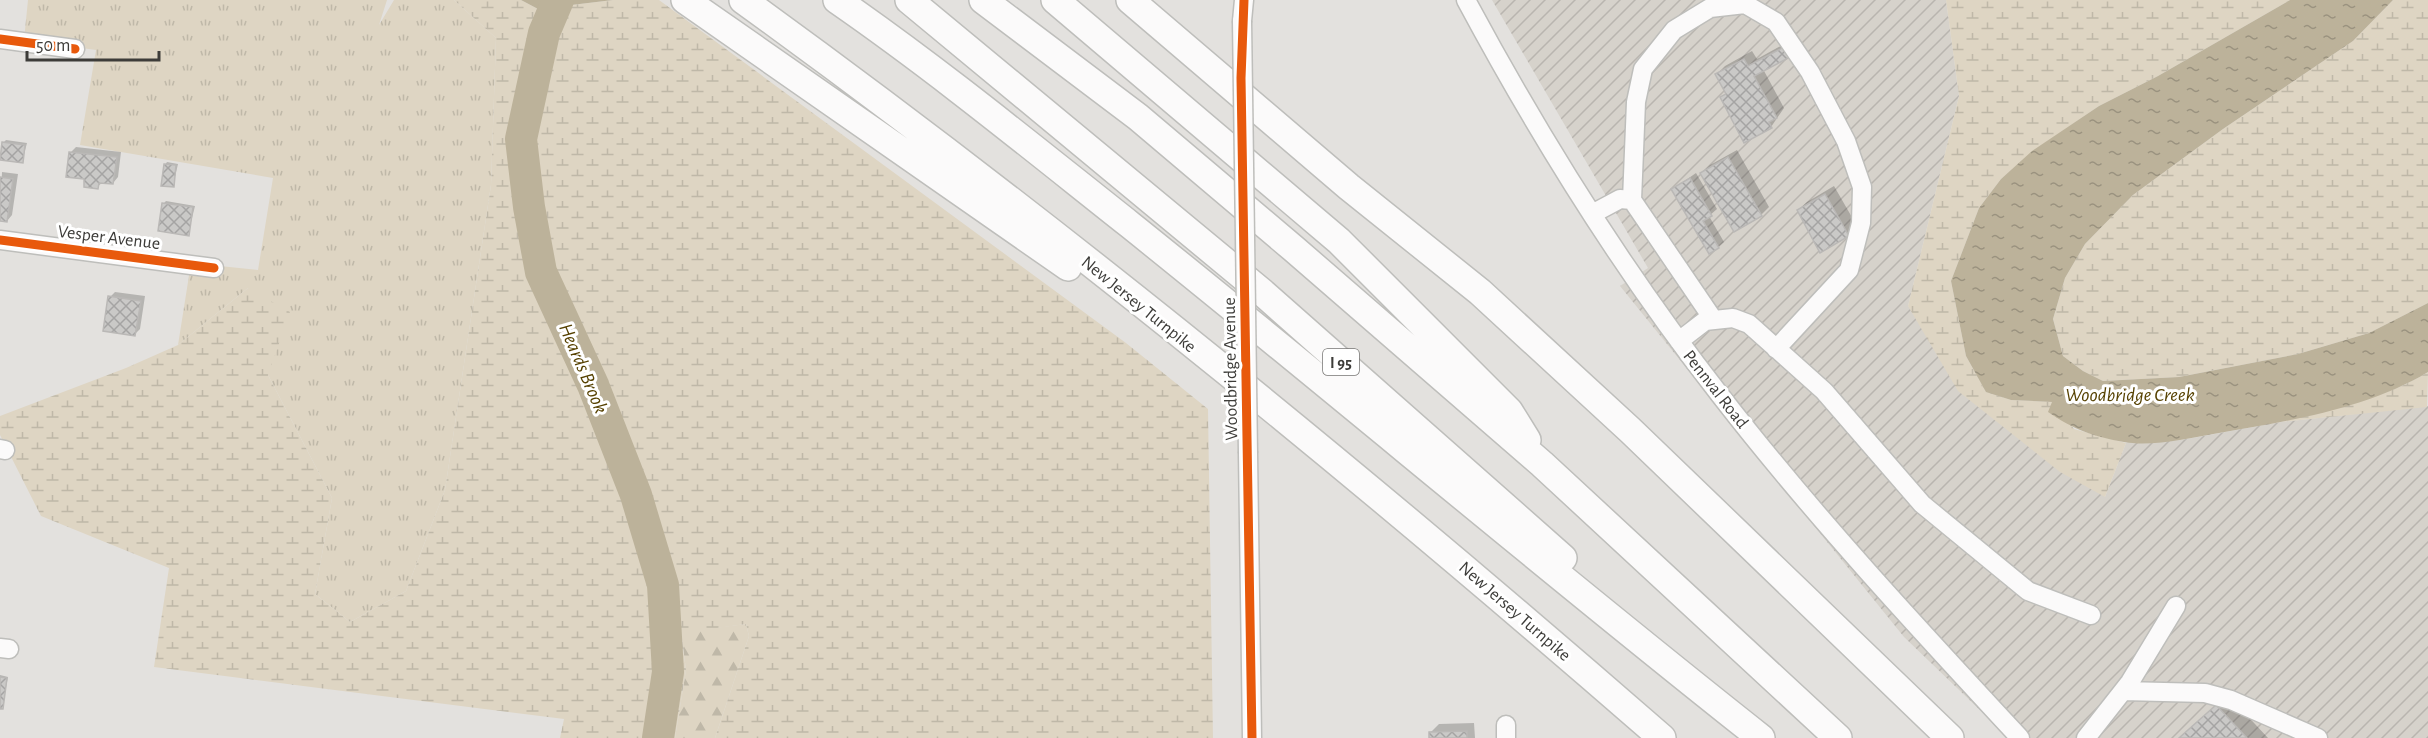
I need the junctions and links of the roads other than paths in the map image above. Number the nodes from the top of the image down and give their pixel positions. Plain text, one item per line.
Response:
1 (685, 0) edge
2 (743, 0) edge
3 (837, 0) edge
4 (909, 0) edge
5 (983, 0) edge
6 (1054, 0) edge
7 (1130, 0) edge
8 (1244, 0) edge
9 (1466, 0) edge
10 (0, 39) edge
11 (75, 49) dead end
12 (1632, 200) junction
13 (1592, 214) junction
14 (0, 240) edge
15 (214, 268) dead end
16 (1713, 319) junction
17 (1679, 341) junction
18 (1776, 349) junction
19 (1208, 358) junction
20 (1542, 464) junction
21 (2176, 606) dead end
22 (2091, 615) dead end
23 (2123, 691) junction
24 (1252, 738) edge
25 (1662, 738) edge
26 (1762, 738) edge
27 (1838, 738) edge
28 (1950, 738) edge
29 (2020, 738) edge
30 (2086, 738) edge
31 (2318, 738) edge

1 - 19 highway
2 - 19 highway, New Jersey Turnpike
3 - 26 highway
4 - 26 highway, I 95
5 - 20 highway
6 - 20 highway
7 - 28 highway
8 - 24 street, Woodbridge Avenue, bridge
9 - 13 street, Pennval Road
10 - 11 street
12 - 13 street
12 - 16 street
12 - 18 street
13 - 17 street, Pennval Road
14 - 15 street, Vesper Avenue
16 - 17 street
16 - 18 street
17 - 29 street, Pennval Road
18 - 22 street
19 - 25 highway, New Jersey Turnpike
20 - 27 highway
21 - 23 street
23 - 30 street
23 - 31 street

